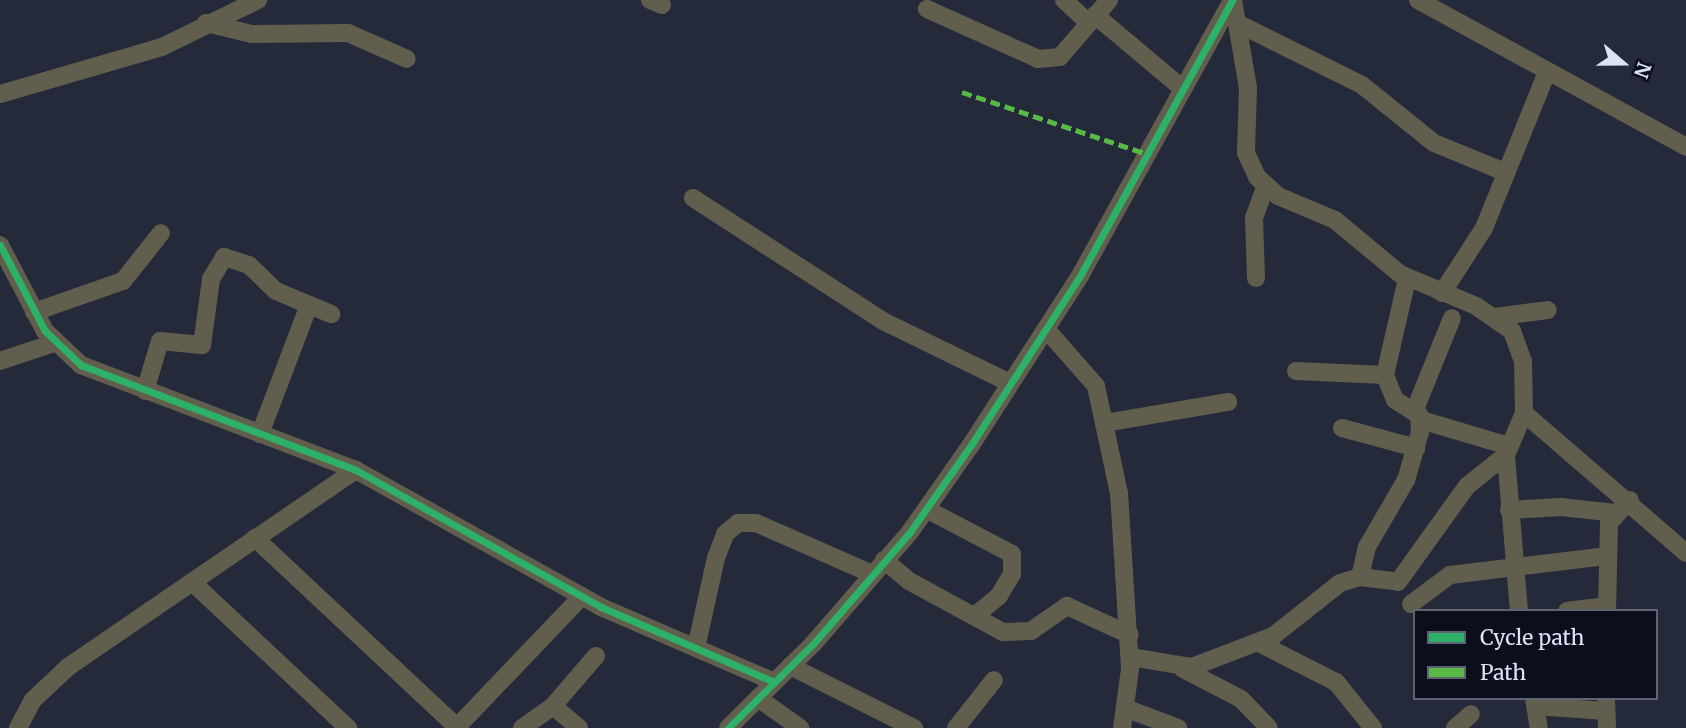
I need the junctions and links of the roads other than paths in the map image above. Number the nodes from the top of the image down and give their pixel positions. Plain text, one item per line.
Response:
1 (258, 0) edge
2 (1064, 0) edge
3 (1109, 0) edge
4 (1233, 0) edge
5 (1418, 0) edge
6 (927, 9) dead end
7 (1092, 19) junction
8 (206, 23) junction
9 (1237, 23) junction
10 (407, 59) dead end
11 (1547, 72) junction
12 (1182, 88) junction
13 (0, 94) edge
14 (1686, 147) edge
15 (1505, 172) junction
16 (1266, 186) junction
17 (693, 198) dead end
18 (161, 233) dead end
19 (0, 245) edge
20 (1256, 278) dead end
21 (1407, 279) junction
22 (1442, 293) junction
23 (309, 305) junction
24 (1548, 310) dead end
25 (34, 312) junction
26 (331, 314) dead end
27 (1495, 317) junction
28 (1452, 318) dead end
29 (1046, 329) junction
30 (54, 344) junction
31 (0, 361) edge
32 (1296, 371) dead end
33 (1385, 375) junction
34 (1010, 383) junction
35 (145, 391) junction
36 (1228, 402) dead end
37 (1524, 413) junction
38 (1417, 416) junction
39 (1105, 423) junction
40 (1342, 428) dead end
41 (260, 434) junction
42 (1416, 448) junction
43 (1508, 450) junction
44 (356, 470) junction
45 (1630, 500) junction
46 (926, 509) junction
47 (1509, 510) junction
48 (1615, 513) junction
49 (254, 538) junction
50 (1686, 553) edge
51 (1608, 556) junction
52 (884, 560) junction
53 (1513, 567) junction
54 (872, 574) junction
55 (1360, 577) junction
56 (192, 582) junction
57 (1398, 582) junction
58 (582, 596) junction
59 (1413, 607) edge
60 (1519, 609) edge
61 (1607, 609) edge
62 (974, 616) junction
63 (1130, 635) junction
64 (1259, 643) junction
65 (696, 648) junction
66 (596, 656) dead end
67 (1130, 657) junction
68 (790, 666) junction
69 (1183, 669) junction
70 (994, 680) dead end
71 (774, 682) junction
72 (758, 698) junction
73 (1534, 702) edge
74 (553, 706) junction
75 (1125, 708) junction
76 (1606, 713) edge
77 (1471, 714) dead end
78 (906, 726) edge
79 (18, 728) edge
80 (348, 728) edge
81 (458, 728) edge
82 (522, 728) edge
83 (579, 728) edge
84 (728, 728) edge
85 (800, 728) edge
86 (956, 728) edge
87 (1122, 728) edge
88 (1178, 728) edge
89 (1269, 728) edge
90 (1373, 728) edge
91 (1455, 728) edge
92 (1539, 728) edge

1 - 8 street
2 - 7 street
3 - 7 street
4 - 9 street
4 - 12 street
5 - 11 street
6 - 7 street
7 - 12 street
8 - 10 street
8 - 13 street
9 - 15 street
9 - 16 street
11 - 14 street
11 - 15 street
12 - 29 street
15 - 22 street
16 - 20 street
16 - 21 street
17 - 34 street
18 - 25 street
19 - 25 street
21 - 22 street
21 - 33 street
22 - 27 street
23 - 26 street
23 - 35 street
23 - 41 street
24 - 27 street
25 - 30 street
27 - 37 street
28 - 38 street
29 - 34 street
29 - 39 street
30 - 31 street
30 - 35 street
32 - 33 street
33 - 38 street
34 - 46 street
35 - 41 street
36 - 39 street
37 - 43 street
37 - 45 street
38 - 42 street
38 - 43 street
39 - 63 street
40 - 42 street
41 - 44 street
42 - 55 street
43 - 47 street
43 - 57 street
44 - 49 street
44 - 58 street
45 - 48 street
45 - 50 street
46 - 52 street
46 - 62 street
47 - 48 street
47 - 53 street
48 - 51 street
49 - 56 street
49 - 81 street
51 - 53 street
51 - 61 street
52 - 54 street
52 - 62 street
53 - 59 street
53 - 60 street
54 - 65 street
54 - 68 street
55 - 57 street
55 - 64 street
56 - 79 street
56 - 80 street
57 - 59 street
58 - 65 street
58 - 81 street
62 - 63 street
63 - 67 street
64 - 69 street
64 - 90 street
65 - 71 street
66 - 74 street
67 - 69 street
67 - 75 street
68 - 71 street
68 - 78 street
69 - 89 street
70 - 86 street
71 - 72 street
72 - 84 street
72 - 85 street
73 - 76 street
73 - 92 street
74 - 82 street
74 - 83 street
75 - 87 street
75 - 88 street
77 - 91 street

